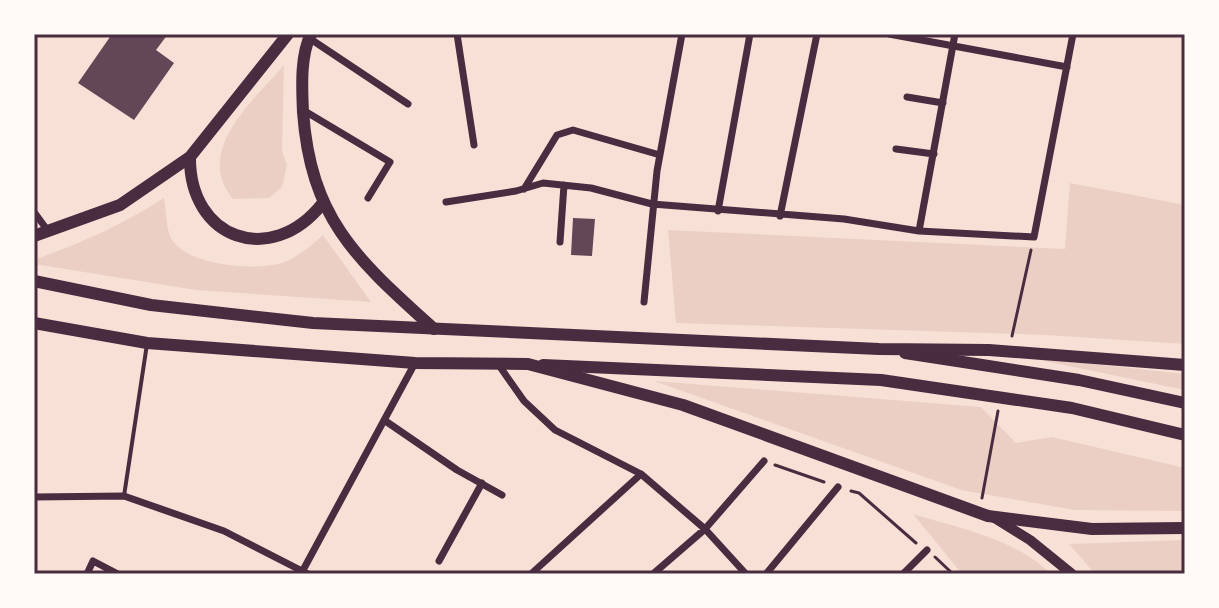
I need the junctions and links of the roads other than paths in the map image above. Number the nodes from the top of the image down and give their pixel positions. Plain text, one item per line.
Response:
1 (288, 34) edge
2 (457, 34) edge
3 (682, 34) edge
4 (750, 34) edge
5 (817, 34) edge
6 (889, 34) edge
7 (955, 34) edge
8 (1073, 34) edge
9 (310, 36) edge
10 (952, 48) junction
11 (1067, 67) junction
12 (907, 97) dead end
13 (943, 103) junction
14 (408, 104) dead end
15 (303, 110) junction
16 (474, 145) dead end
17 (896, 149) dead end
18 (934, 154) junction
19 (660, 155) junction
20 (190, 157) junction
21 (564, 185) junction
22 (524, 189) junction
23 (368, 198) dead end
24 (446, 202) dead end
25 (322, 204) junction
26 (652, 204) junction
27 (718, 211) junction
28 (34, 212) edge
29 (780, 216) junction
30 (919, 231) junction
31 (49, 233) junction
32 (34, 236) edge
33 (560, 242) dead end
34 (34, 281) edge
35 (644, 302) dead end
36 (35, 326) edge
37 (434, 329) junction
38 (147, 343) junction
39 (879, 349) junction
40 (415, 363) junction
41 (496, 363) junction
42 (528, 364) junction
43 (1185, 365) edge
44 (1185, 403) edge
45 (384, 420) junction
46 (1185, 435) edge
47 (764, 461) road end
48 (641, 474) junction
49 (482, 483) junction
50 (838, 487) road end
51 (502, 495) dead end
52 (124, 496) junction
53 (34, 497) edge
54 (985, 515) junction
55 (1185, 528) edge
56 (705, 529) junction
57 (927, 550) road end
58 (439, 561) dead end
59 (304, 573) edge
60 (87, 574) edge
61 (118, 574) edge
62 (531, 574) edge
63 (653, 574) edge
64 (746, 574) edge
65 (766, 574) edge
66 (903, 574) edge
67 (1072, 574) edge

1 - 20 main road
2 - 16 street
3 - 19 street
4 - 27 street
5 - 29 street
6 - 10 street
7 - 10 street
8 - 11 street
9 - 14 street
9 - 15 main road
10 - 11 street
10 - 13 street
11 - 30 street
12 - 13 street
13 - 18 street
15 - 23 street
15 - 25 main road
17 - 18 street
18 - 30 street
19 - 22 street
19 - 26 street
20 - 25 main road
20 - 31 main road
21 - 22 street
21 - 26 street
21 - 33 street
22 - 24 street
25 - 37 main road
26 - 27 street
26 - 35 street
27 - 29 street
28 - 31 street
29 - 30 street
31 - 32 main road
34 - 37 main road
36 - 38 main road
37 - 39 main road
38 - 40 main road
38 - 52 lane
39 - 43 main road
39 - 44 main road
40 - 41 main road
40 - 45 street
41 - 42 main road
41 - 48 street
42 - 46 main road
42 - 54 main road
45 - 49 street
45 - 59 street
47 - 56 street
48 - 56 street
48 - 62 street
49 - 51 street
49 - 58 street
50 - 65 street
52 - 53 street
52 - 59 street
54 - 55 main road
54 - 67 main road
56 - 63 street
56 - 64 street
57 - 66 street
60 - 61 street

